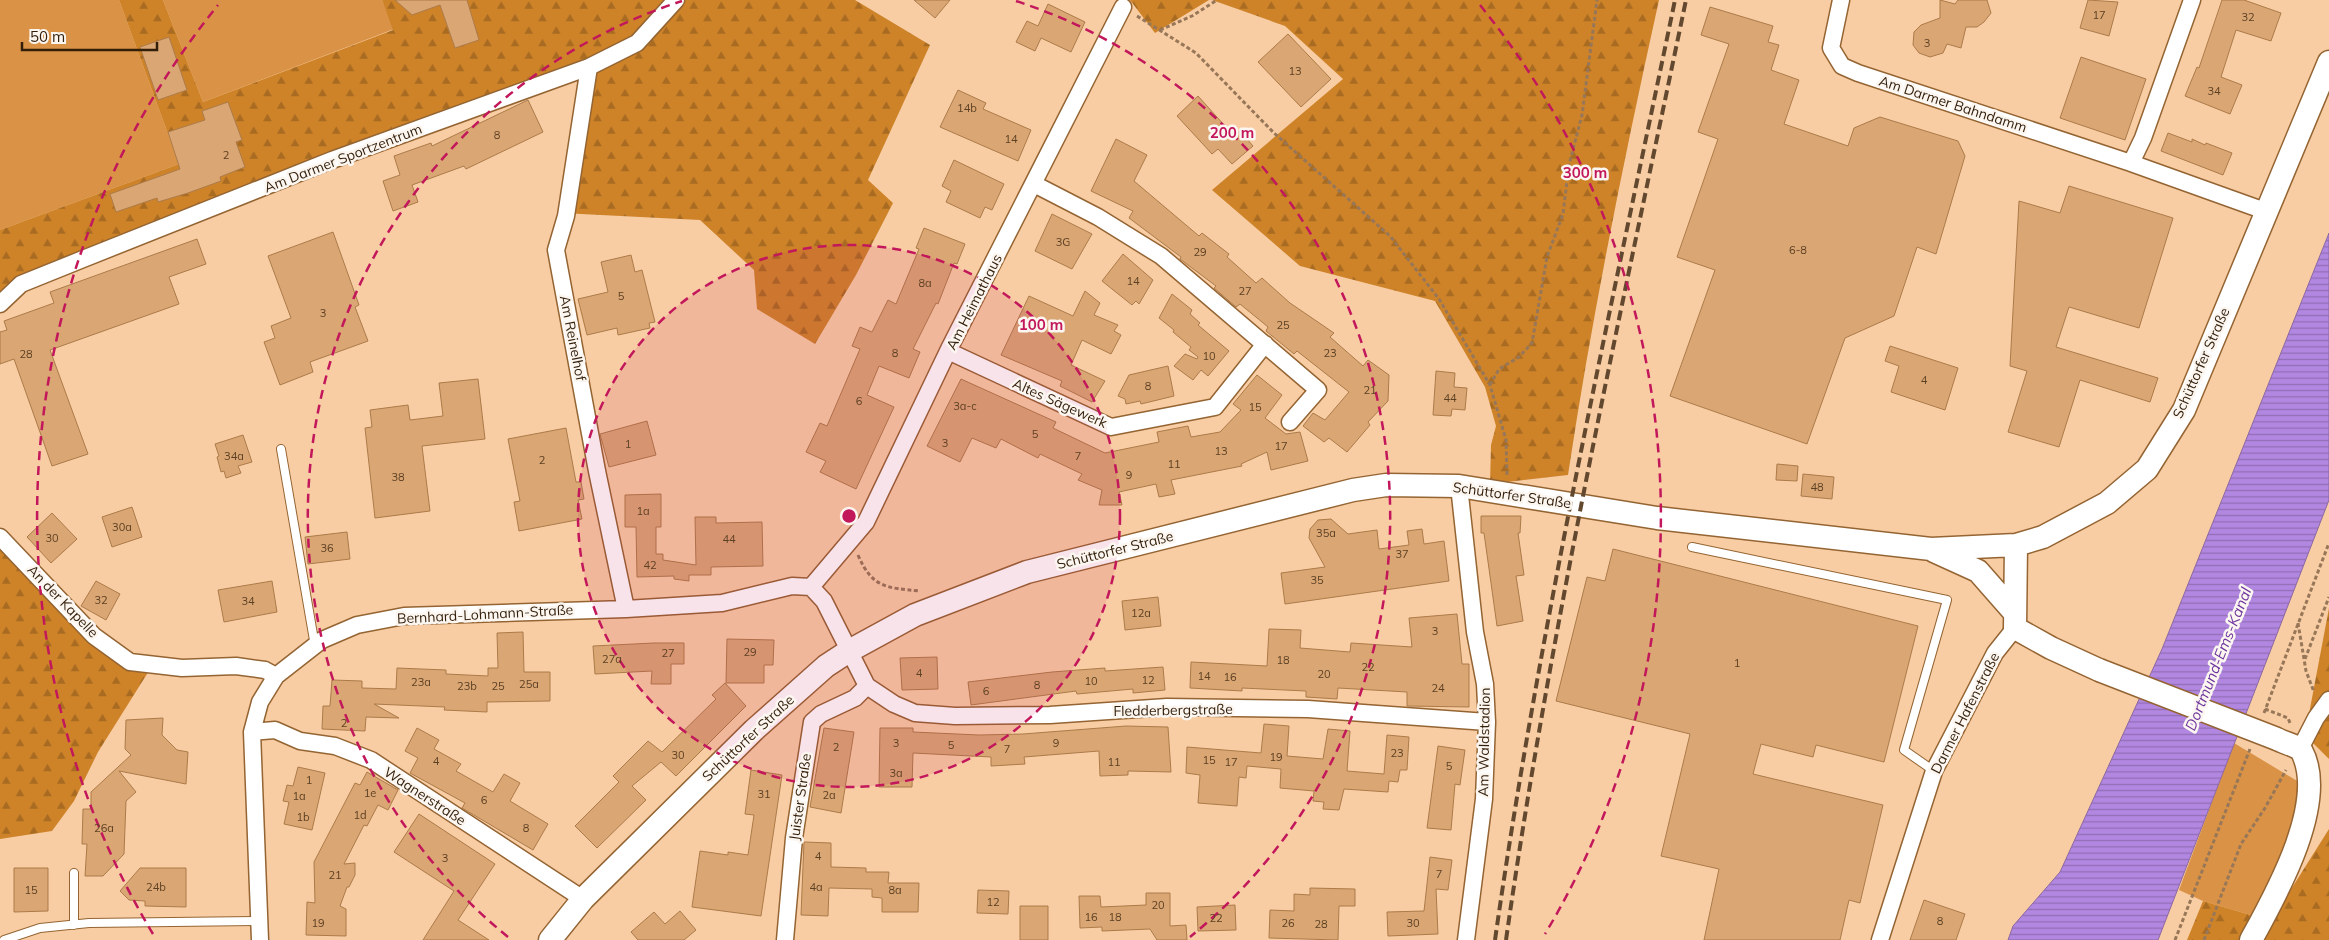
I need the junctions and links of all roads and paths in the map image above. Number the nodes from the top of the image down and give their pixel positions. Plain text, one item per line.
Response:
1 (676, 0) edge
2 (1217, 0) edge
3 (1597, 0) edge
4 (1841, 0) edge
5 (2192, 0) edge
6 (1123, 7) joint
7 (1160, 30) junction
8 (2329, 62) edge
9 (589, 67) junction
10 (2131, 163) junction
11 (1034, 184) junction
12 (2265, 211) junction
13 (0, 304) edge
14 (1265, 344) junction
15 (948, 351) junction
16 (1490, 385) junction
17 (1290, 422) dead end
18 (281, 449) dead end
19 (1459, 486) junction
20 (1503, 493) junction
21 (0, 536) edge
22 (852, 541) junction
23 (2016, 545) junction
24 (1692, 547) dead end
25 (1931, 549) junction
26 (811, 587) junction
27 (2329, 596) edge
28 (954, 599) junction
29 (626, 609) junction
30 (2015, 620) junction
31 (2298, 622) dead end
32 (315, 646) junction
33 (849, 651) junction
34 (2305, 661) junction
35 (276, 676) junction
36 (867, 686) junction
37 (2326, 704) edge
38 (2265, 709) dead end
39 (2288, 718) dead end
40 (1487, 722) junction
41 (252, 732) junction
42 (2300, 749) junction
43 (1934, 771) junction
44 (74, 872) dead end
45 (584, 899) junction
46 (260, 921) junction
47 (74, 925) junction
48 (4, 940) edge
49 (260, 940) edge
50 (550, 940) edge
51 (785, 940) edge
52 (1466, 940) edge
53 (1880, 940) edge
54 (2204, 940) edge
55 (2251, 940) edge

1 - 9 street, Am Darmer Sportzentrum
2 - 7 path
3 - 16 path
4 - 10 street, Am Darmer Bahndamm
5 - 10 street
6 - 7 path
6 - 11 street, Am Heimathaus
7 - 16 path
8 - 12 main road, Schüttorfer Straße
9 - 13 street, Am Darmer Sportzentrum
9 - 29 street, Am Reinelhof
10 - 12 street, Am Darmer Bahndamm
11 - 14 street
11 - 15 street, Am Heimathaus
12 - 23 main road, Schüttorfer Straße
14 - 15 street, Altes Sägewerk
14 - 17 street
15 - 22 street, Am Heimathaus
16 - 20 path
18 - 32 lane
19 - 20 main road, Schüttorfer Straße
19 - 28 main road, Schüttorfer Straße
19 - 40 street, Am Waldstadion
20 - 25 main road, Schüttorfer Straße
21 - 35 street, An der Kapelle
22 - 26 street, Am Heimathaus
22 - 28 path
23 - 25 main road, Schüttorfer Straße
23 - 30 main road
24 - 43 lane
25 - 30 main road
26 - 29 street, Bernhard-Lohmann-Straße
26 - 33 street
27 - 34 path
28 - 33 main road, Schüttorfer Straße
29 - 32 street, Bernhard-Lohmann-Straße
30 - 42 main road, bridge
30 - 43 street, Darmer Hafenstraße
31 - 34 path
32 - 35 street, Bernhard-Lohmann-Straße
33 - 36 street
33 - 45 main road, Schüttorfer Straße
34 - 37 path
35 - 41 street, Bernhard-Lohmann-Straße
36 - 40 street, Fledderbergstraße
36 - 51 street, Juister Straße
37 - 42 street
38 - 39 path
40 - 52 street, Am Waldstadion
41 - 45 street, Wagnerstraße
41 - 46 street, Bernhard-Lohmann-Straße
42 - 54 path
42 - 55 main road
43 - 53 street, Darmer Hafenstraße
44 - 47 lane
45 - 50 main road, Schüttorfer Straße
46 - 47 lane
46 - 49 street, Bernhard-Lohmann-Straße
47 - 48 lane

